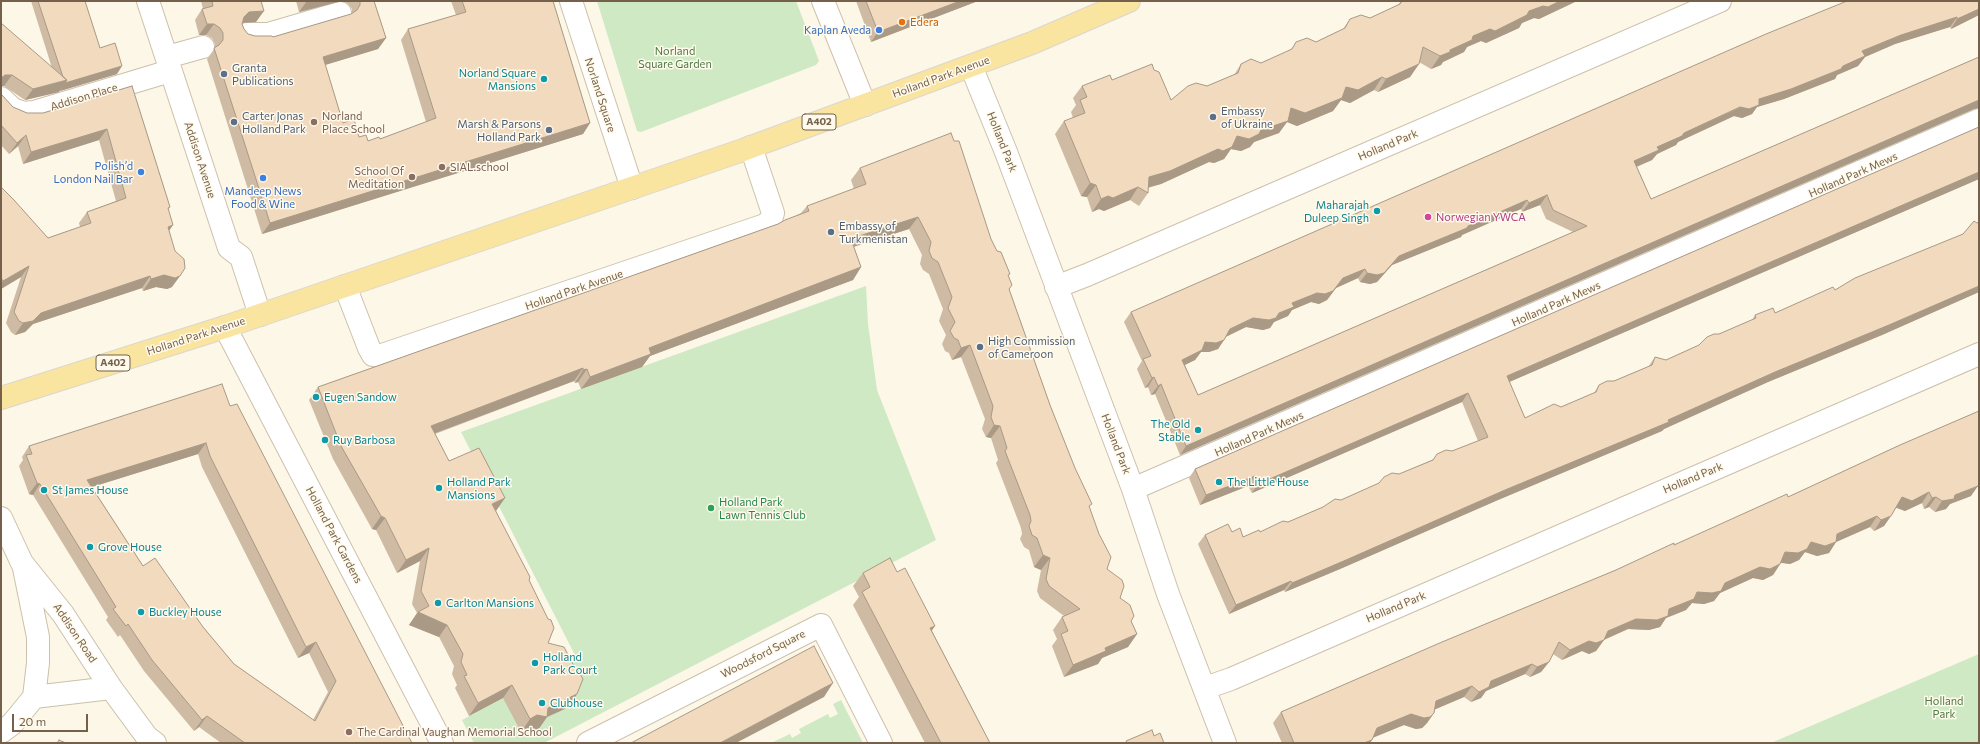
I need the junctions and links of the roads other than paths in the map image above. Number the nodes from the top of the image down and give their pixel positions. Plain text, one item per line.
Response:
1 (148, 1) edge
2 (571, 1) edge
3 (824, 1) edge
4 (1129, 1) edge
5 (1720, 1) edge
6 (340, 13) dead end
7 (247, 34) edge
8 (203, 47) dead end
9 (169, 64) junction
10 (971, 66) junction
11 (1, 98) edge
12 (865, 105) junction
13 (1979, 120) edge
14 (751, 147) junction
15 (632, 188) junction
16 (345, 286) junction
17 (1056, 287) junction
18 (260, 315) junction
19 (225, 327) junction
20 (1979, 354) edge
21 (1, 398) edge
22 (1133, 489) junction
23 (1, 518) edge
24 (22, 563) junction
25 (112, 688) junction
26 (1205, 688) junction
27 (34, 697) junction
28 (1, 732) edge
29 (155, 743) edge
30 (442, 743) edge
31 (588, 743) edge
32 (881, 743) edge
33 (1224, 743) edge

1 - 9 street, Addison Avenue
2 - 15 street, Norland Square
3 - 12 street
4 - 10 main road, Holland Park Avenue / A402
5 - 17 street, Holland Park
6 - 7 street
8 - 9 street, Addison Place
9 - 11 street, Addison Place
9 - 18 street, Addison Avenue
10 - 12 main road, Holland Park Avenue / A402
10 - 17 street, Holland Park
12 - 14 main road, Holland Park Avenue / A402
13 - 22 street, Holland Park Mews
14 - 15 main road, Holland Park Avenue / A402
14 - 16 street, Holland Park Avenue
15 - 16 main road, Holland Park Avenue / A402
16 - 18 main road, Holland Park Avenue / A402
17 - 22 street, Holland Park
18 - 19 main road, Holland Park Avenue / A402
19 - 21 main road, Holland Park Avenue / A402
19 - 30 street, Holland Park Gardens
20 - 26 street, Holland Park
22 - 26 street, Holland Park
23 - 24 street, Addison Road
24 - 25 street, Addison Road
24 - 27 street
25 - 27 street
25 - 29 street, Addison Road
26 - 33 street
27 - 28 street
31 - 32 street, Woodsford Square

